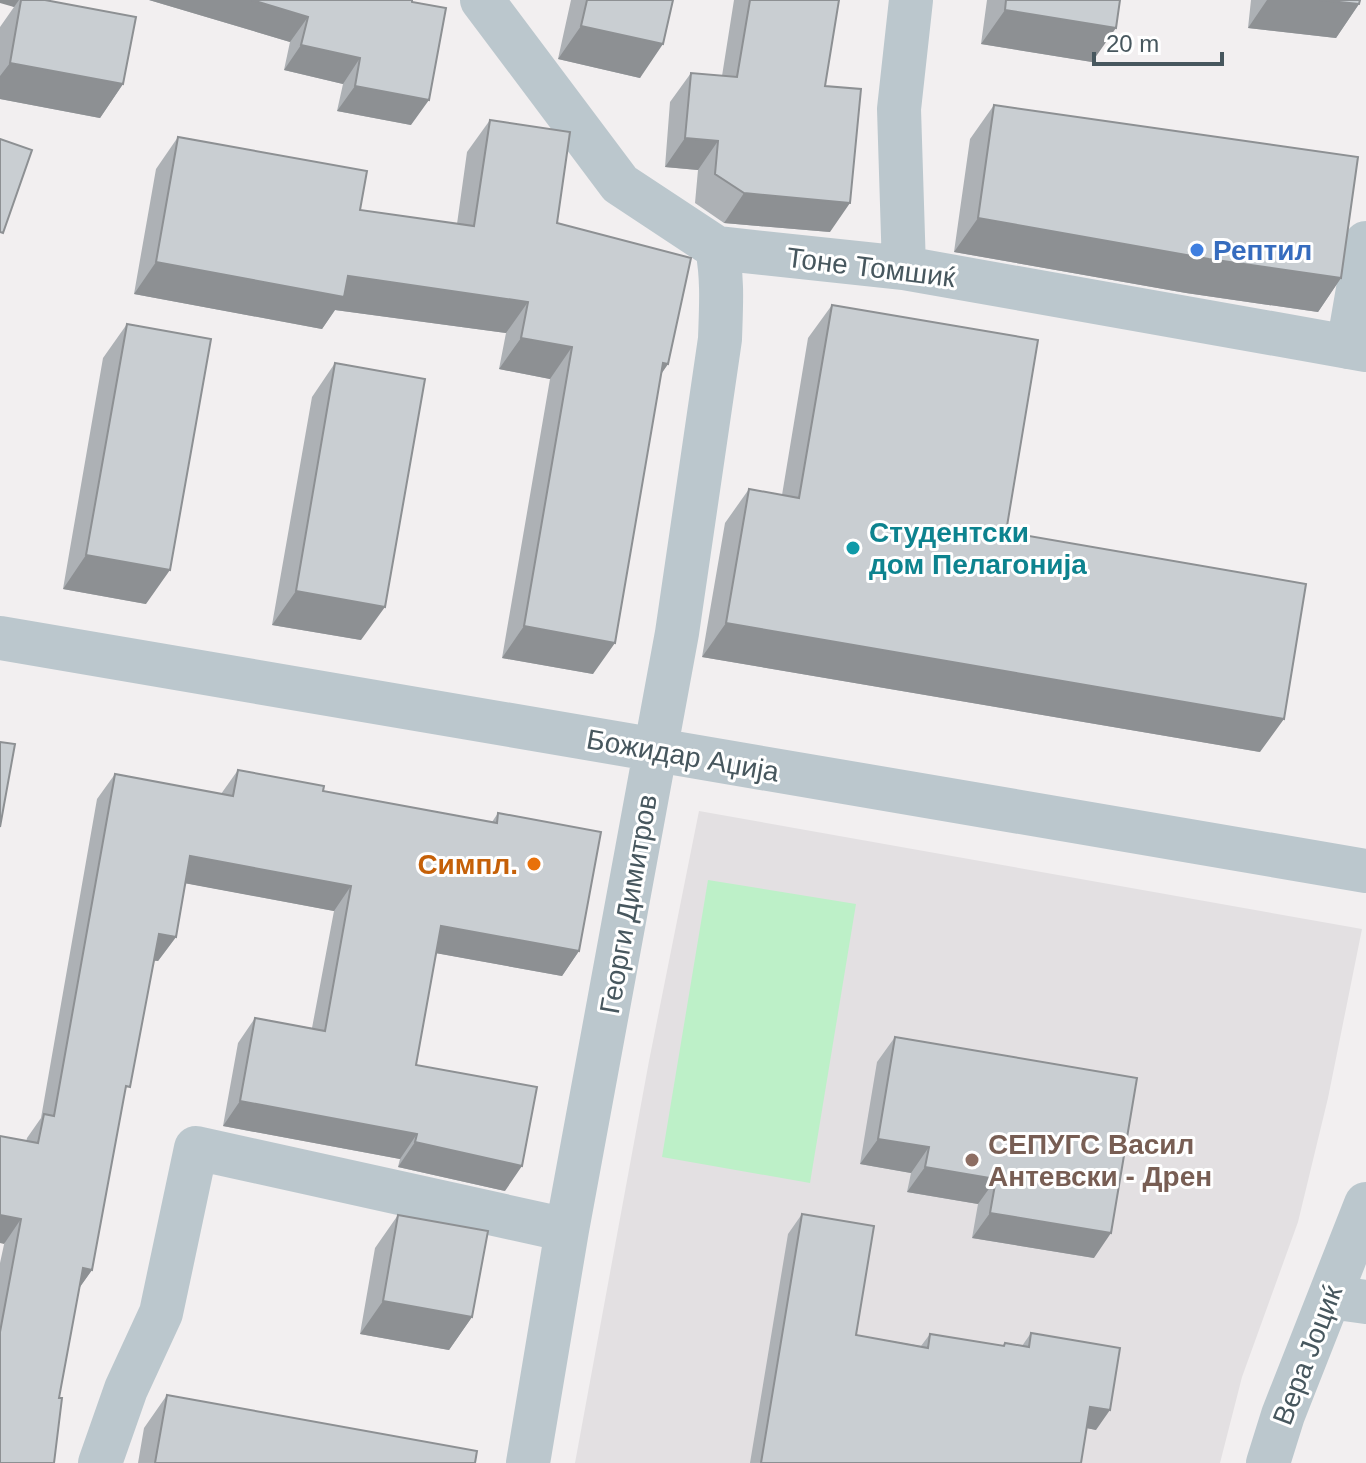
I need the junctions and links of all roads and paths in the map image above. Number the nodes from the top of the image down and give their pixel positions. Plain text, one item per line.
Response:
1 (482, 0) edge
2 (911, 0) edge
3 (1366, 243) edge
4 (717, 248) junction
5 (904, 268) junction
6 (1357, 349) edge
7 (0, 638) edge
8 (656, 750) junction
9 (1366, 871) edge
10 (1366, 1204) edge
11 (567, 1230) junction
12 (1348, 1300) edge
13 (100, 1463) edge
14 (528, 1463) edge
15 (1268, 1463) edge

1 - 4 street, Тоне Томшиќ
2 - 5 street
3 - 6 street
4 - 5 street, Тоне Томшиќ
4 - 8 street, Георги Димитров
5 - 6 street, Тоне Томшиќ
7 - 8 street, Божидар Аџија
8 - 9 street, Божидар Аџија
8 - 11 street, Георги Димитров
10 - 12 street, Вера Јоциќ
11 - 13 street
11 - 14 street, Георги Димитров
12 - 15 street, Вера Јоциќ

